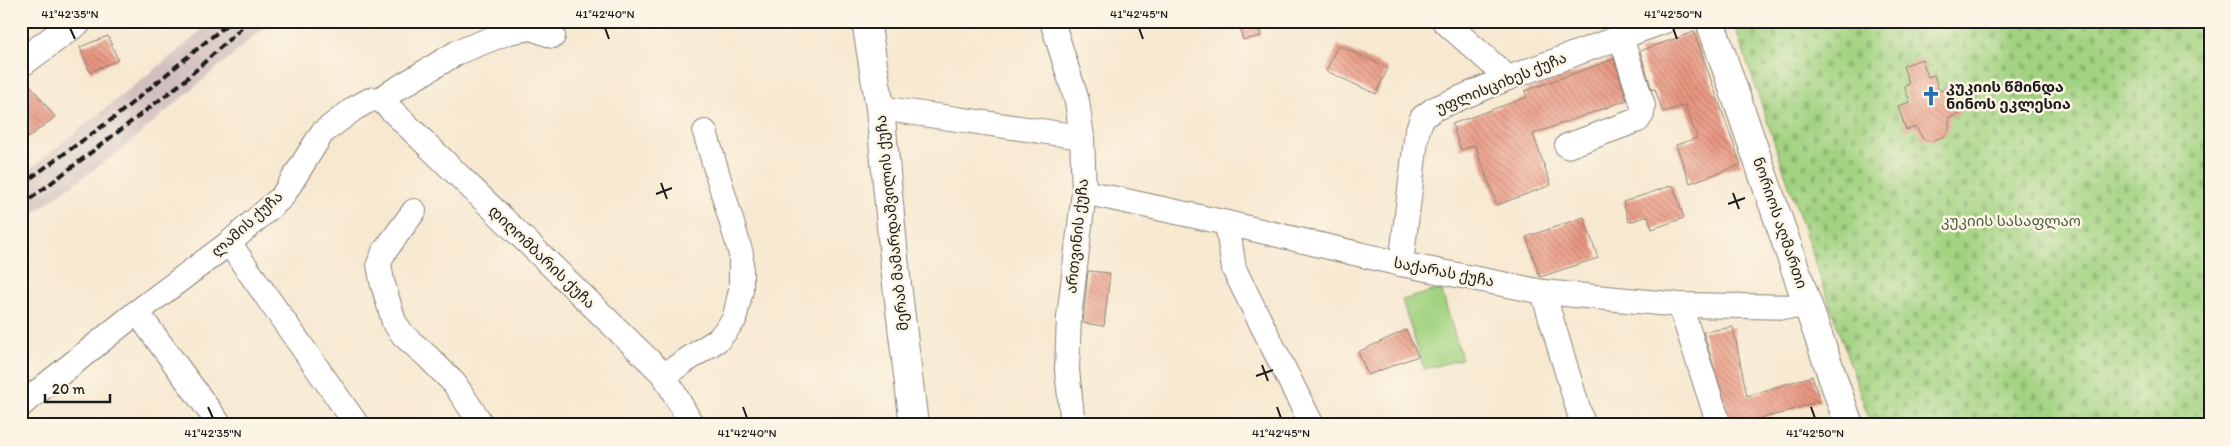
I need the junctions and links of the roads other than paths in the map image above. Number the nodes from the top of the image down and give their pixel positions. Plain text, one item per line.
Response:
1 (78, 21) edge
2 (866, 21) edge
3 (1052, 21) edge
4 (1444, 21) edge
5 (1665, 21) edge
6 (1710, 21) edge
7 (553, 36) dead end
8 (1621, 37) junction
9 (21, 63) edge
10 (1508, 78) junction
11 (380, 99) junction
12 (880, 108) junction
13 (705, 132) dead end
14 (1082, 137) junction
15 (1567, 146) dead end
16 (1084, 192) junction
17 (414, 211) dead end
18 (1227, 223) junction
19 (229, 243) junction
20 (1401, 264) junction
21 (1543, 292) junction
22 (1680, 305) junction
23 (1810, 307) junction
24 (137, 312) junction
25 (664, 374) junction
26 (21, 405) edge
27 (220, 425) edge
28 (357, 425) edge
29 (482, 425) edge
30 (692, 425) edge
31 (914, 425) edge
32 (1073, 425) edge
33 (1312, 425) edge
34 (1583, 425) edge
35 (1719, 425) edge
36 (1849, 425) edge

1 - 9 street
2 - 12 street, მერაბ მამარდაშვილის ქუჩა
3 - 14 street, ართვინის ქუჩა
4 - 10 street
5 - 8 street, უფლისციხეს ქუჩა
6 - 23 street, ნორიოს აღმართი
7 - 11 street, ლამის ქუჩა
8 - 10 street, უფლისციხეს ქუჩა
8 - 15 street
10 - 20 street, უფლისციხეს ქუჩა
11 - 19 street, ლამის ქუჩა
11 - 25 street, დიღომბარის ქუჩა
12 - 14 street
12 - 31 street, მერაბ მამარდაშვილის ქუჩა
13 - 25 street
14 - 16 street, ართვინის ქუჩა
16 - 18 street, საქარას ქუჩა
16 - 32 street, ართვინის ქუჩა
17 - 29 street
18 - 20 street, საქარას ქუჩა
18 - 33 street
19 - 24 street, ლამის ქუჩა
19 - 28 street
20 - 21 street, საქარას ქუჩა
21 - 22 street, საქარას ქუჩა
21 - 34 street
22 - 23 street, საქარას ქუჩა
22 - 35 street
23 - 36 street, ნორიოს აღმართი
24 - 26 street, ლამის ქუჩა
24 - 27 street
25 - 30 street, დიღომბარის ქუჩა

